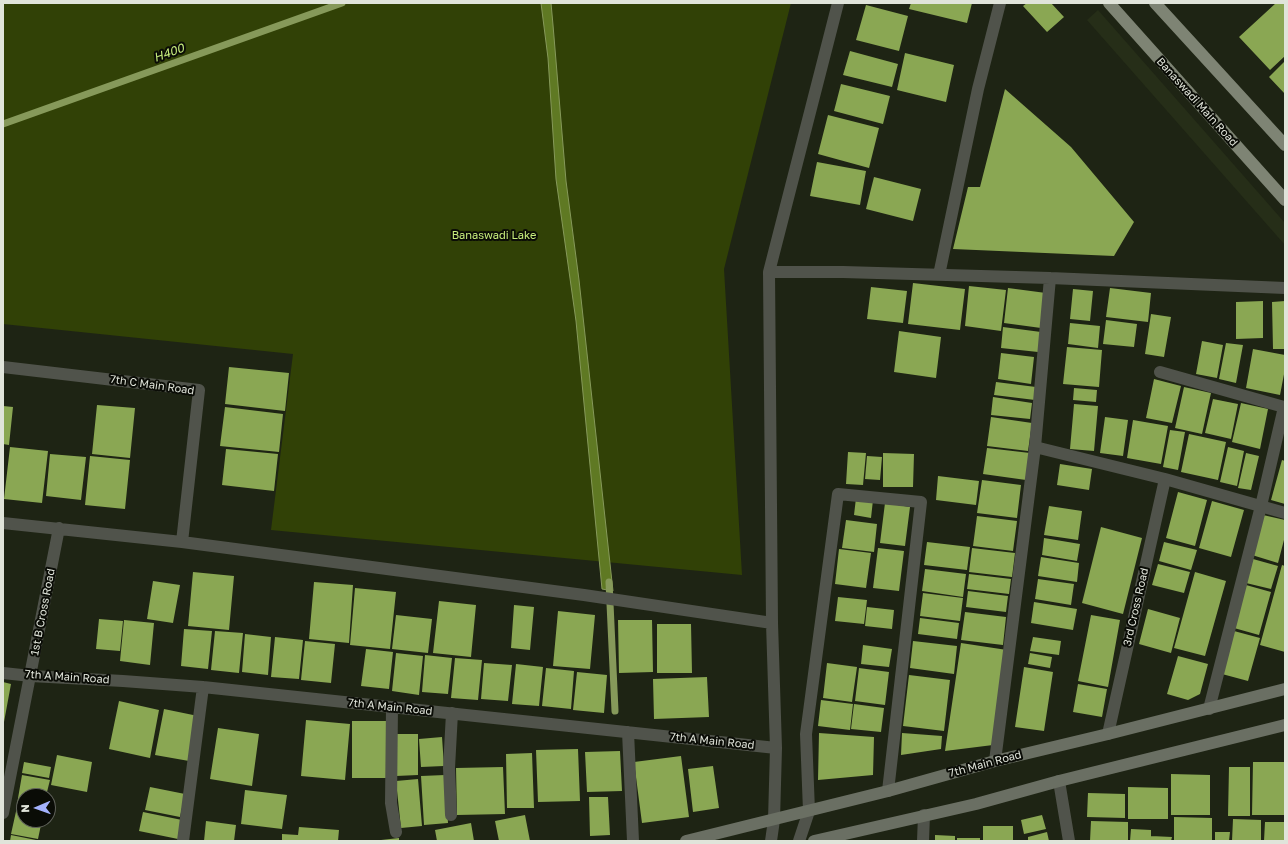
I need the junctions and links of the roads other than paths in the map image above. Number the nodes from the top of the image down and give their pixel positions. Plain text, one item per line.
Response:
1 (838, 3) edge
2 (1000, 3) edge
3 (1109, 3) edge
4 (1155, 3) edge
5 (1285, 145) edge
6 (1285, 200) edge
7 (769, 272) junction
8 (939, 275) junction
9 (1050, 278) junction
10 (1285, 288) edge
11 (3, 367) edge
12 (1160, 372) dead end
13 (1035, 447) junction
14 (1165, 479) junction
15 (1261, 506) junction
16 (1285, 513) edge
17 (3, 523) edge
18 (59, 528) junction
19 (182, 542) junction
20 (772, 622) junction
21 (3, 673) edge
22 (31, 676) junction
23 (203, 687) junction
24 (1285, 689) edge
25 (392, 707) junction
26 (1209, 709) junction
27 (452, 713) junction
28 (1285, 725) edge
29 (628, 732) junction
30 (1108, 734) junction
31 (776, 748) junction
32 (995, 761) junction
33 (1060, 781) junction
34 (888, 791) junction
35 (809, 811) junction
36 (3, 813) edge
37 (451, 815) dead end
38 (924, 815) junction
39 (774, 820) junction
40 (396, 832) dead end
41 (183, 841) edge
42 (633, 841) edge
43 (686, 841) edge
44 (771, 841) edge
45 (798, 841) edge
46 (814, 841) edge
47 (923, 841) edge
48 (1069, 841) edge

1 - 7 street
2 - 8 street
3 - 6 main road, Banaswadi Main Road
4 - 5 main road
7 - 8 street
7 - 20 street
8 - 9 street
9 - 10 street
9 - 13 street
11 - 19 street, 7th C Main Road
12 - 15 street
13 - 14 street
13 - 32 street
14 - 15 street
14 - 30 street, 3rd Cross Road
15 - 16 street
15 - 26 street
17 - 18 street
18 - 19 street
18 - 22 street, 1st B Cross Road
19 - 20 street
20 - 31 street
21 - 22 street, 7th A Main Road
22 - 23 street, 7th A Main Road
22 - 36 street, 1st B Cross Road
23 - 25 street, 7th A Main Road
23 - 41 street
24 - 26 main road, 7th Main Road
25 - 27 street, 7th A Main Road
25 - 40 street
26 - 30 main road, 7th Main Road
27 - 29 street, 7th A Main Road
27 - 37 street
28 - 33 main road
29 - 31 street, 7th A Main Road
29 - 42 street
30 - 32 main road, 7th Main Road
31 - 39 street
32 - 34 main road, 7th Main Road
33 - 38 main road
33 - 48 street
34 - 35 main road, 7th Main Road
34 - 35 street
35 - 39 main road, 7th Main Road
35 - 45 street
38 - 46 main road
38 - 47 street
39 - 43 main road, 7th Main Road
39 - 44 street

